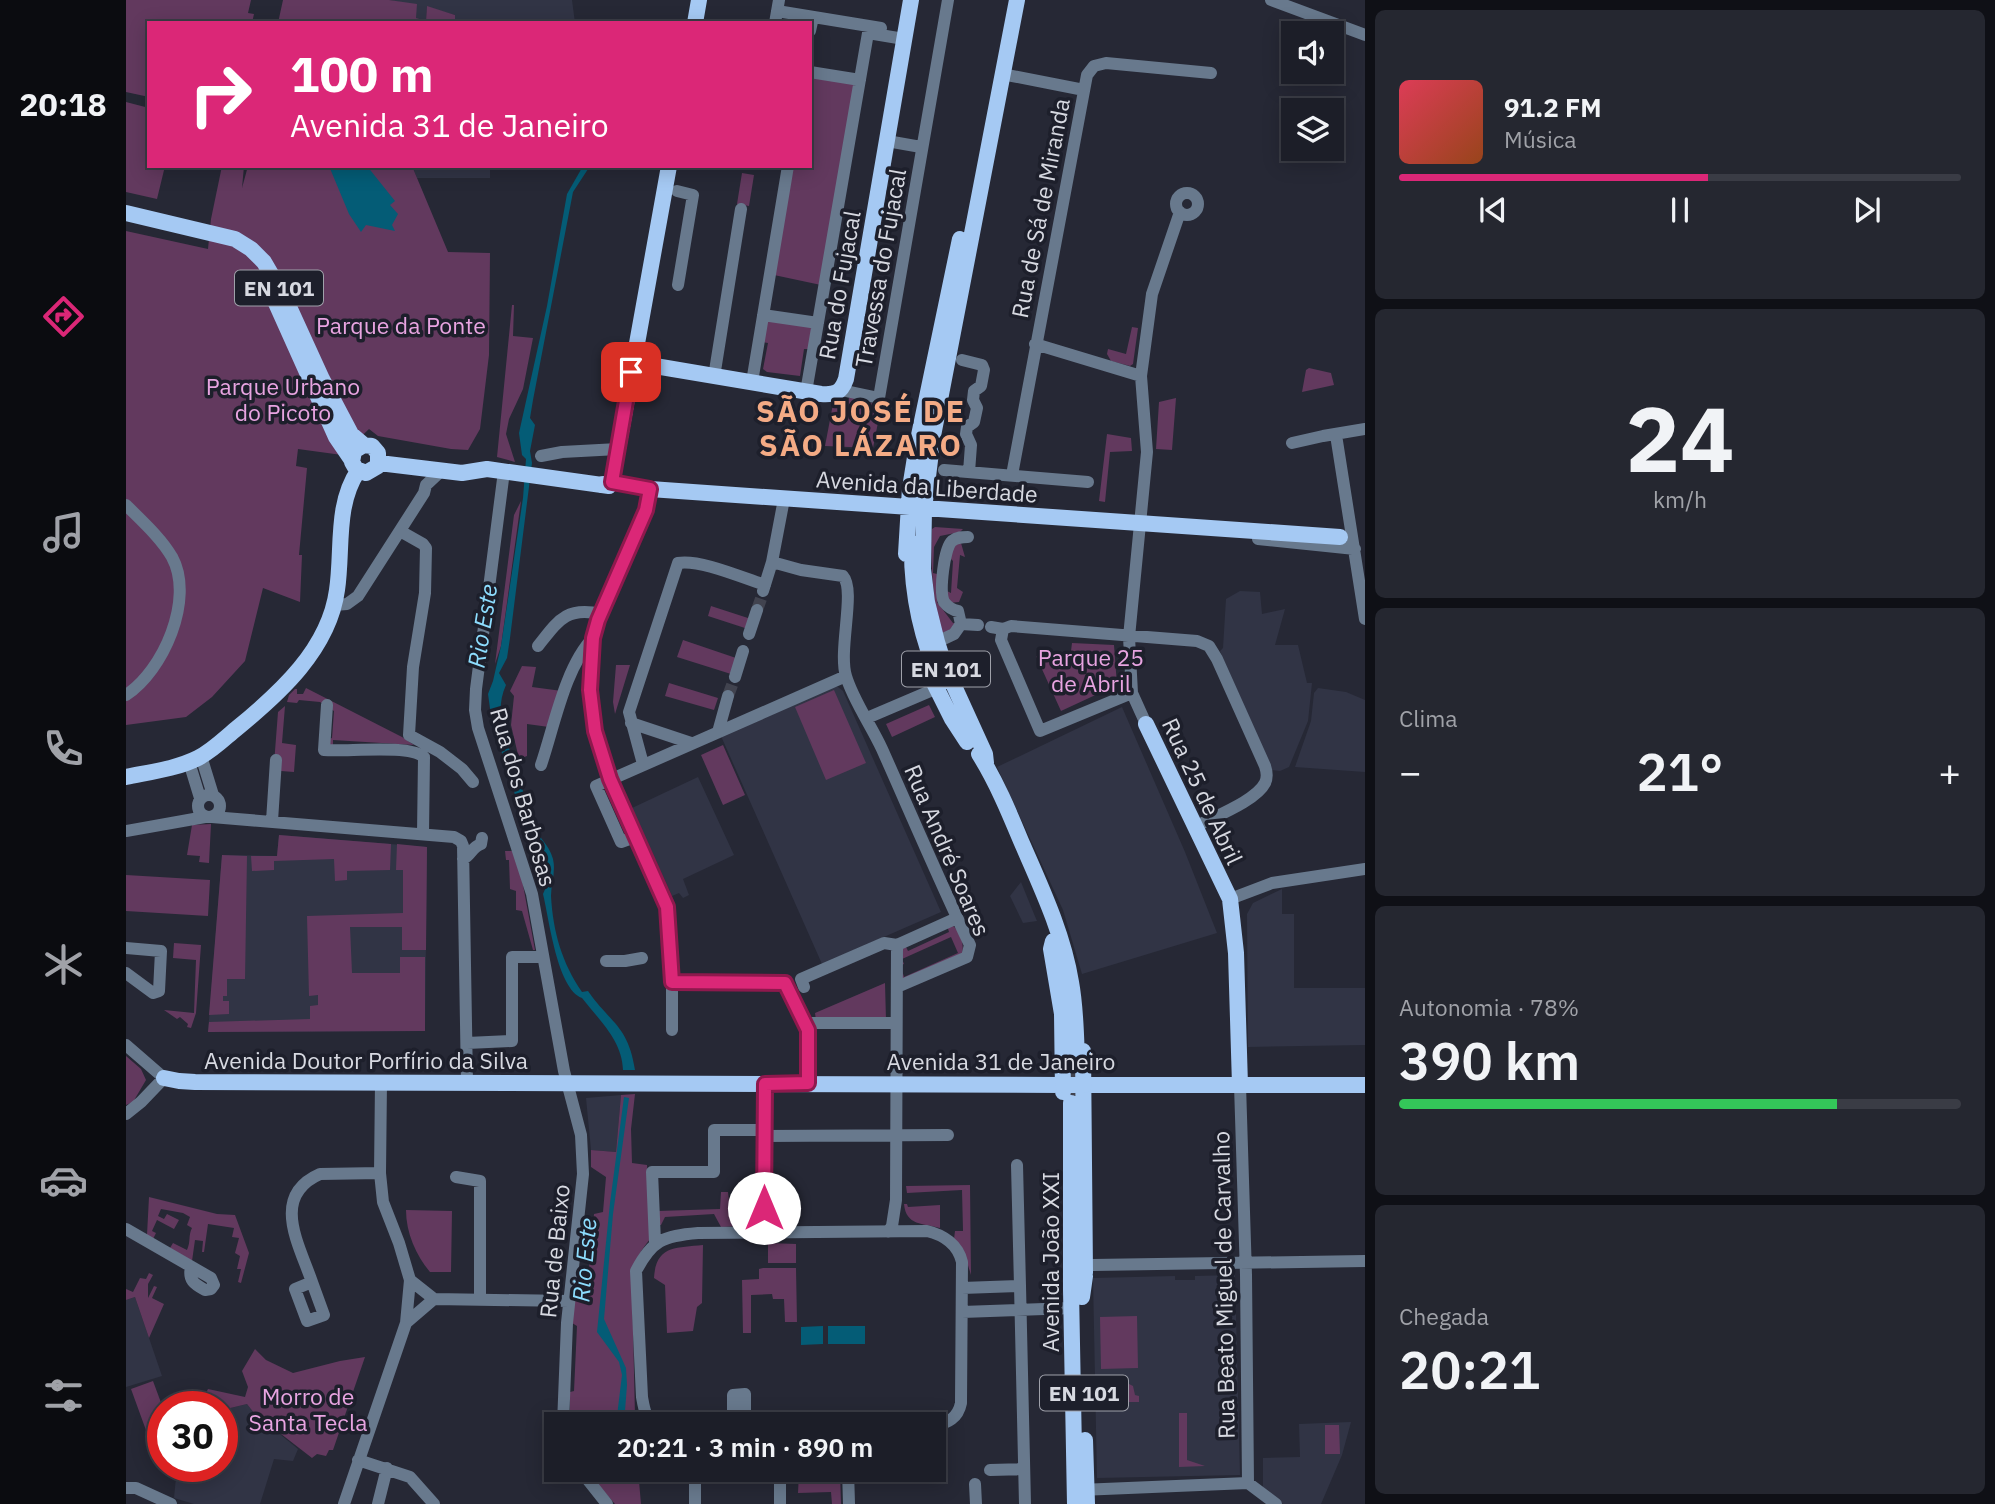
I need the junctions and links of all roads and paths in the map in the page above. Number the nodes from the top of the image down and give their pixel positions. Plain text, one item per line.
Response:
1 (699, 0) edge
2 (911, 0) edge
3 (948, 0) edge
4 (1007, 0) edge
5 (1017, 0) edge
6 (1271, 0) edge
7 (777, 11) edge
8 (813, 17) junction
9 (695, 21) edge
10 (812, 22) edge
11 (904, 35) junction
12 (1365, 35) edge
13 (812, 72) edge
14 (1002, 74) junction
15 (1211, 74) dead end
16 (860, 80) junction
17 (1084, 90) junction
18 (887, 141) junction
19 (921, 147) junction
20 (669, 168) edge
21 (788, 168) edge
22 (677, 191) dead end
23 (741, 209) dead end
24 (1180, 212) dead end
25 (126, 214) edge
26 (126, 223) edge
27 (965, 240) junction
28 (678, 285) dead end
29 (764, 315) junction
30 (818, 323) junction
31 (1035, 344) junction
32 (636, 348) junction
33 (962, 360) dead end
34 (655, 366) junction
35 (631, 372) junction
36 (1141, 376) junction
37 (714, 377) junction
38 (752, 383) junction
39 (841, 390) junction
40 (806, 392) junction
41 (1365, 429) edge
42 (1336, 435) junction
43 (926, 436) dead end
44 (1292, 443) dead end
45 (364, 445) junction
46 (618, 449) junction
47 (541, 456) dead end
48 (379, 463) junction
49 (354, 465) junction
50 (944, 470) dead end
51 (441, 471) junction
52 (969, 472) junction
53 (465, 473) junction
54 (1012, 475) junction
55 (510, 478) junction
56 (1088, 482) dead end
57 (606, 484) junction
58 (642, 489) junction
59 (784, 499) junction
60 (126, 505) edge
61 (916, 509) junction
62 (1141, 524) junction
63 (1217, 528) junction
64 (400, 531) junction
65 (1346, 533) junction
66 (968, 537) dead end
67 (1355, 549) junction
68 (772, 562) junction
69 (334, 605) junction
70 (757, 610) tunnel mouth
71 (600, 614) junction
72 (960, 618) junction
73 (1365, 619) edge
74 (991, 627) junction
75 (749, 634) dead end
76 (1129, 637) junction
77 (593, 638) junction
78 (937, 642) junction
79 (538, 646) dead end
80 (743, 651) dead end
81 (846, 676) junction
82 (735, 677) tunnel mouth
83 (935, 690) junction
84 (1132, 693) junction
85 (126, 695) edge
86 (728, 696) tunnel mouth
87 (327, 705) dead end
88 (867, 718) junction
89 (631, 723) junction
90 (1146, 724) joint
91 (718, 732) junction
92 (967, 742) junction
93 (691, 743) junction
94 (195, 759) junction
95 (276, 760) dead end
96 (986, 763) junction
97 (643, 764) junction
98 (541, 765) dead end
99 (126, 777) edge
100 (610, 779) junction
101 (473, 782) dead end
102 (208, 806) junction
103 (272, 821) junction
104 (1195, 827) junction
105 (126, 831) edge
106 (423, 834) junction
107 (477, 840) dead end
108 (463, 859) junction
109 (1365, 869) edge
110 (1230, 900) junction
111 (1053, 914) junction
112 (957, 918) junction
113 (1053, 941) junction
114 (897, 945) junction
115 (126, 948) edge
116 (542, 957) junction
117 (642, 958) dead end
118 (606, 961) dead end
119 (126, 973) edge
120 (672, 982) junction
121 (804, 986) dead end
122 (897, 988) junction
123 (897, 1006) junction
124 (804, 1023) junction
125 (891, 1023) junction
126 (672, 1030) dead end
127 (896, 1039) junction
128 (467, 1043) junction
129 (126, 1045) edge
130 (164, 1077) junction
131 (381, 1082) junction
132 (467, 1083) junction
133 (568, 1083) junction
134 (620, 1083) joint
135 (808, 1083) junction
136 (896, 1083) junction
137 (765, 1084) junction
138 (1063, 1085) junction
139 (1084, 1085) junction
140 (1240, 1085) junction
141 (1365, 1085) edge
142 (1073, 1103) tunnel mouth
143 (126, 1114) edge
144 (764, 1133) junction
145 (896, 1134) junction
146 (948, 1135) dead end
147 (1017, 1165) dead end
148 (380, 1173) junction
149 (456, 1177) dead end
150 (896, 1200) junction
151 (764, 1211) junction
152 (126, 1228) edge
153 (749, 1232) junction
154 (781, 1232) junction
155 (888, 1232) junction
156 (918, 1232) junction
157 (655, 1242) junction
158 (1365, 1261) edge
159 (1245, 1262) junction
160 (191, 1267) dead end
161 (410, 1280) junction
162 (312, 1282) dead end
163 (1080, 1282) junction
164 (1020, 1286) junction
165 (962, 1289) junction
166 (434, 1299) junction
167 (480, 1300) junction
168 (569, 1301) junction
169 (1021, 1309) junction
170 (962, 1312) junction
171 (406, 1323) junction
172 (564, 1412) edge
173 (645, 1412) edge
174 (733, 1412) edge
175 (745, 1412) edge
176 (946, 1423) edge
177 (358, 1460) junction
178 (387, 1468) junction
179 (1024, 1469) junction
180 (990, 1470) dead end
181 (126, 1475) edge
182 (590, 1482) edge
183 (694, 1482) edge
184 (780, 1482) edge
185 (848, 1482) edge
186 (1248, 1483) junction
187 (975, 1484) dead end
188 (131, 1488) edge
189 (1081, 1497) edge
190 (171, 1504) edge
191 (344, 1504) edge
192 (378, 1504) edge
193 (434, 1504) edge
194 (607, 1504) edge
195 (695, 1504) edge
196 (780, 1504) edge
197 (849, 1504) edge
198 (976, 1504) edge
199 (1025, 1504) edge
200 (1276, 1504) edge

1 - 9 main road
2 - 11 main road, Rua do Fujacal
3 - 19 street, Travessa do Fujacal
4 - 27 main road
5 - 14 main road
6 - 12 street
7 - 8 street
8 - 10 street
8 - 11 street
11 - 16 street
11 - 18 main road, Rua do Fujacal
13 - 16 street
14 - 17 street
14 - 27 main road
15 - 17 street, Rua de Sá de Miranda
16 - 30 street
17 - 31 street, Rua de Sá de Miranda
18 - 19 street, Travessa do Fujacal
18 - 39 main road, Rua do Fujacal
19 - 39 street, Travessa do Fujacal
20 - 32 main road
21 - 29 street
22 - 28 street
23 - 37 street
24 - 36 street, Rua 25 de Abril
25 - 45 main road, EN 101
26 - 49 main road, EN 101
27 - 43 main road
27 - 61 main road
29 - 30 street
29 - 38 street
30 - 40 street
31 - 36 street
31 - 54 street, Rua de Sá de Miranda
32 - 34 main road
32 - 35 main road
33 - 52 street
34 - 35 main road
34 - 37 main road, Rua do Fujacal
35 - 46 main road
36 - 62 street, Rua 25 de Abril
37 - 38 main road, Rua do Fujacal
38 - 40 main road, Rua do Fujacal
39 - 40 main road, Rua do Fujacal
41 - 42 street
42 - 44 street
42 - 65 street
45 - 48 main road, EN 101
45 - 49 main road
46 - 47 street
46 - 57 main road
48 - 49 main road
48 - 51 main road
49 - 69 main road
50 - 52 street
51 - 53 main road
51 - 64 street
52 - 54 street
53 - 55 main road
53 - 55 main road
54 - 56 street
55 - 57 main road, Avenida da Liberdade
55 - 116 street, Rua dos Barbosas
57 - 58 main road, Avenida da Liberdade
58 - 59 main road, Avenida da Liberdade
58 - 71 street
59 - 61 main road, Avenida da Liberdade
59 - 68 street
60 - 85 street
61 - 62 main road, Avenida da Liberdade
61 - 78 main road, EN 101
61 - 83 main road, EN 101
62 - 63 main road, Avenida da Liberdade
62 - 76 street, Rua 25 de Abril
63 - 65 main road, Avenida da Liberdade
63 - 67 street, Avenida da Liberdade
64 - 69 street
64 - 101 street
65 - 67 street
66 - 72 street
67 - 73 street
68 - 81 street
68 - 89 street
69 - 94 main road
70 - 75 street
71 - 77 street
71 - 79 street
72 - 74 street
72 - 78 street
74 - 76 street
74 - 84 street
76 - 84 street, Rua 25 de Abril
76 - 104 street
77 - 98 street
77 - 100 street
78 - 96 main road, EN 101
80 - 82 street
81 - 88 street, Rua André Soares
81 - 91 street
83 - 88 street
83 - 92 main road, EN 101
84 - 90 street, Rua 25 de Abril
86 - 91 street
87 - 106 street
88 - 112 street, Rua André Soares
89 - 93 street
89 - 97 street
90 - 104 main road, Rua 25 de Abril
91 - 93 street
92 - 96 main road
92 - 113 main road, EN 101
93 - 97 street
94 - 99 main road
94 - 102 street
95 - 103 street
96 - 111 main road, EN 101
97 - 100 street
100 - 120 street
102 - 103 street
102 - 105 street
103 - 106 street
104 - 110 main road, Rua 25 de Abril
106 - 108 street
107 - 108 street
108 - 128 street
109 - 110 street
110 - 140 main road, Rua 25 de Abril
111 - 113 main road, EN 101
111 - 139 main road
112 - 114 street
112 - 122 street, Rua André Soares
113 - 138 main road
114 - 121 street
114 - 122 street
115 - 119 street
116 - 128 street
116 - 133 street, Rua dos Barbosas
117 - 118 street
120 - 124 street
120 - 126 street
122 - 123 street
123 - 125 street
123 - 127 street
124 - 125 street
124 - 135 street
125 - 127 street
127 - 136 street
128 - 132 street
129 - 130 street
130 - 131 main road, Avenida Doutor Porfírio da Silva
130 - 143 street
131 - 132 main road, Avenida Doutor Porfírio da Silva
131 - 148 street
132 - 133 main road, Avenida Doutor Porfírio da Silva
133 - 134 main road, Avenida Doutor Porfírio da Silva
133 - 168 street, Rua de Baixo
134 - 137 main road, Avenida 31 de Janeiro
135 - 136 main road, Avenida 31 de Janeiro
135 - 137 main road, Avenida 31 de Janeiro
136 - 138 main road, Avenida 31 de Janeiro
136 - 145 street
137 - 144 street
138 - 139 main road, Avenida 31 de Janeiro, bridge
138 - 163 main road
139 - 140 main road, Avenida 31 de Janeiro
139 - 163 main road
140 - 141 main road, Avenida 31 de Janeiro
140 - 159 street, Rua Beato Miguel de Carvalho
142 - 163 main road, Avenida João XXI / EN 101
144 - 145 street
144 - 151 street
144 - 157 street
145 - 146 street
145 - 150 street
147 - 164 street
148 - 161 street
148 - 162 street
149 - 167 street
150 - 155 street
150 - 156 street
151 - 153 street
151 - 154 street
152 - 160 street
153 - 154 street
153 - 157 street
154 - 155 street
155 - 156 street
156 - 165 street
157 - 173 street
158 - 159 street
159 - 163 street
159 - 186 street, Rua Beato Miguel de Carvalho
161 - 166 street
161 - 171 street
163 - 169 street
163 - 189 main road, Avenida João XXI / EN 101
164 - 165 street
164 - 169 street
165 - 170 street
166 - 167 street
166 - 171 street
167 - 168 street
168 - 172 street, Rua de Baixo
169 - 170 street
169 - 179 street
170 - 176 street
171 - 177 street
174 - 175 street
177 - 178 street
177 - 191 street
178 - 192 street
178 - 193 street
179 - 180 street
179 - 199 street
181 - 188 street
182 - 194 street
183 - 195 street
184 - 196 street
185 - 197 street
186 - 189 street
186 - 200 street
187 - 198 street
188 - 190 street

